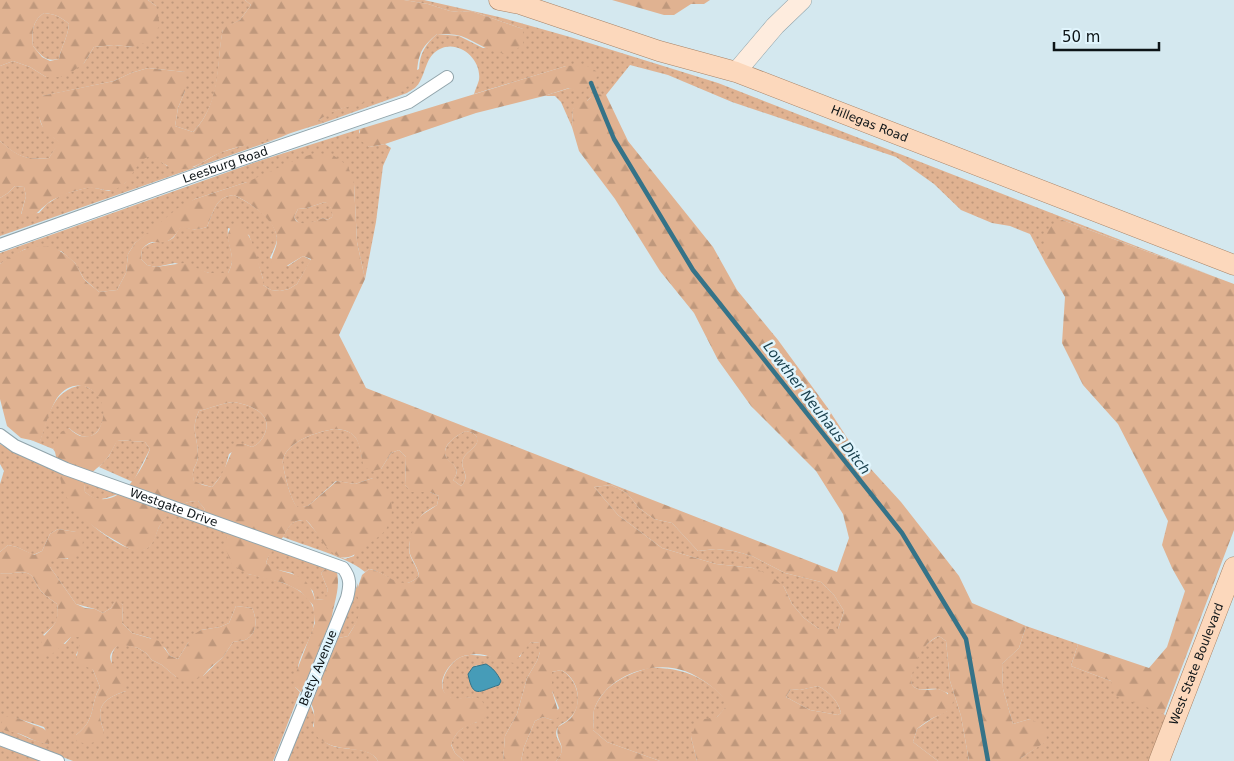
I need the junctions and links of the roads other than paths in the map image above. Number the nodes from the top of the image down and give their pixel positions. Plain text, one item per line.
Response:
1 (499, 0) edge
2 (802, 0) edge
3 (736, 72) junction
4 (447, 78) dead end
5 (0, 245) edge
6 (1234, 265) edge
7 (0, 435) edge
8 (1234, 567) edge
9 (348, 574) joint
10 (0, 739) edge
11 (58, 761) edge
12 (281, 761) edge
13 (1159, 761) edge

1 - 3 main road, Hillegas Road
2 - 3 main road
3 - 6 main road, Hillegas Road
4 - 5 street, Leesburg Road
7 - 9 street, Westgate Drive
8 - 13 main road, West State Boulevard
9 - 12 street, Betty Avenue
10 - 11 street

